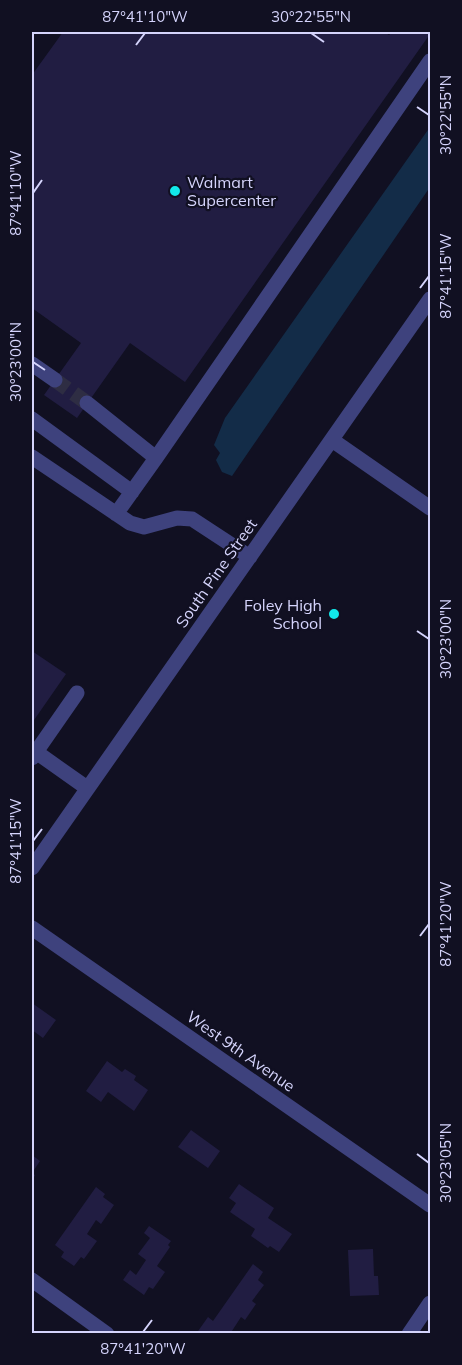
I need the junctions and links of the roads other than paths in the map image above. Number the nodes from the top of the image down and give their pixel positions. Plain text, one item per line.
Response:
1 (430, 61) edge
2 (430, 299) edge
3 (32, 364) edge
4 (55, 380) tunnel mouth
5 (87, 403) tunnel mouth
6 (32, 419) edge
7 (332, 440) junction
8 (32, 457) edge
9 (156, 458) junction
10 (132, 492) junction
11 (430, 508) edge
12 (116, 514) junction
13 (250, 557) junction
14 (77, 693) dead end
15 (34, 755) edge
16 (87, 788) junction
17 (32, 868) edge
18 (32, 928) edge
19 (430, 1205) edge
20 (32, 1280) edge
21 (430, 1303) edge
22 (107, 1334) edge
23 (409, 1334) edge

1 - 9 street
2 - 7 street, South Pine Street
3 - 4 street
5 - 9 street
6 - 10 street
7 - 11 street
7 - 13 street, South Pine Street
8 - 12 street
9 - 10 street
10 - 12 street
12 - 13 street
13 - 16 street, South Pine Street
14 - 15 street
15 - 16 street
16 - 17 street, South Pine Street
18 - 19 street, West 9th Avenue
20 - 22 street
21 - 23 street

